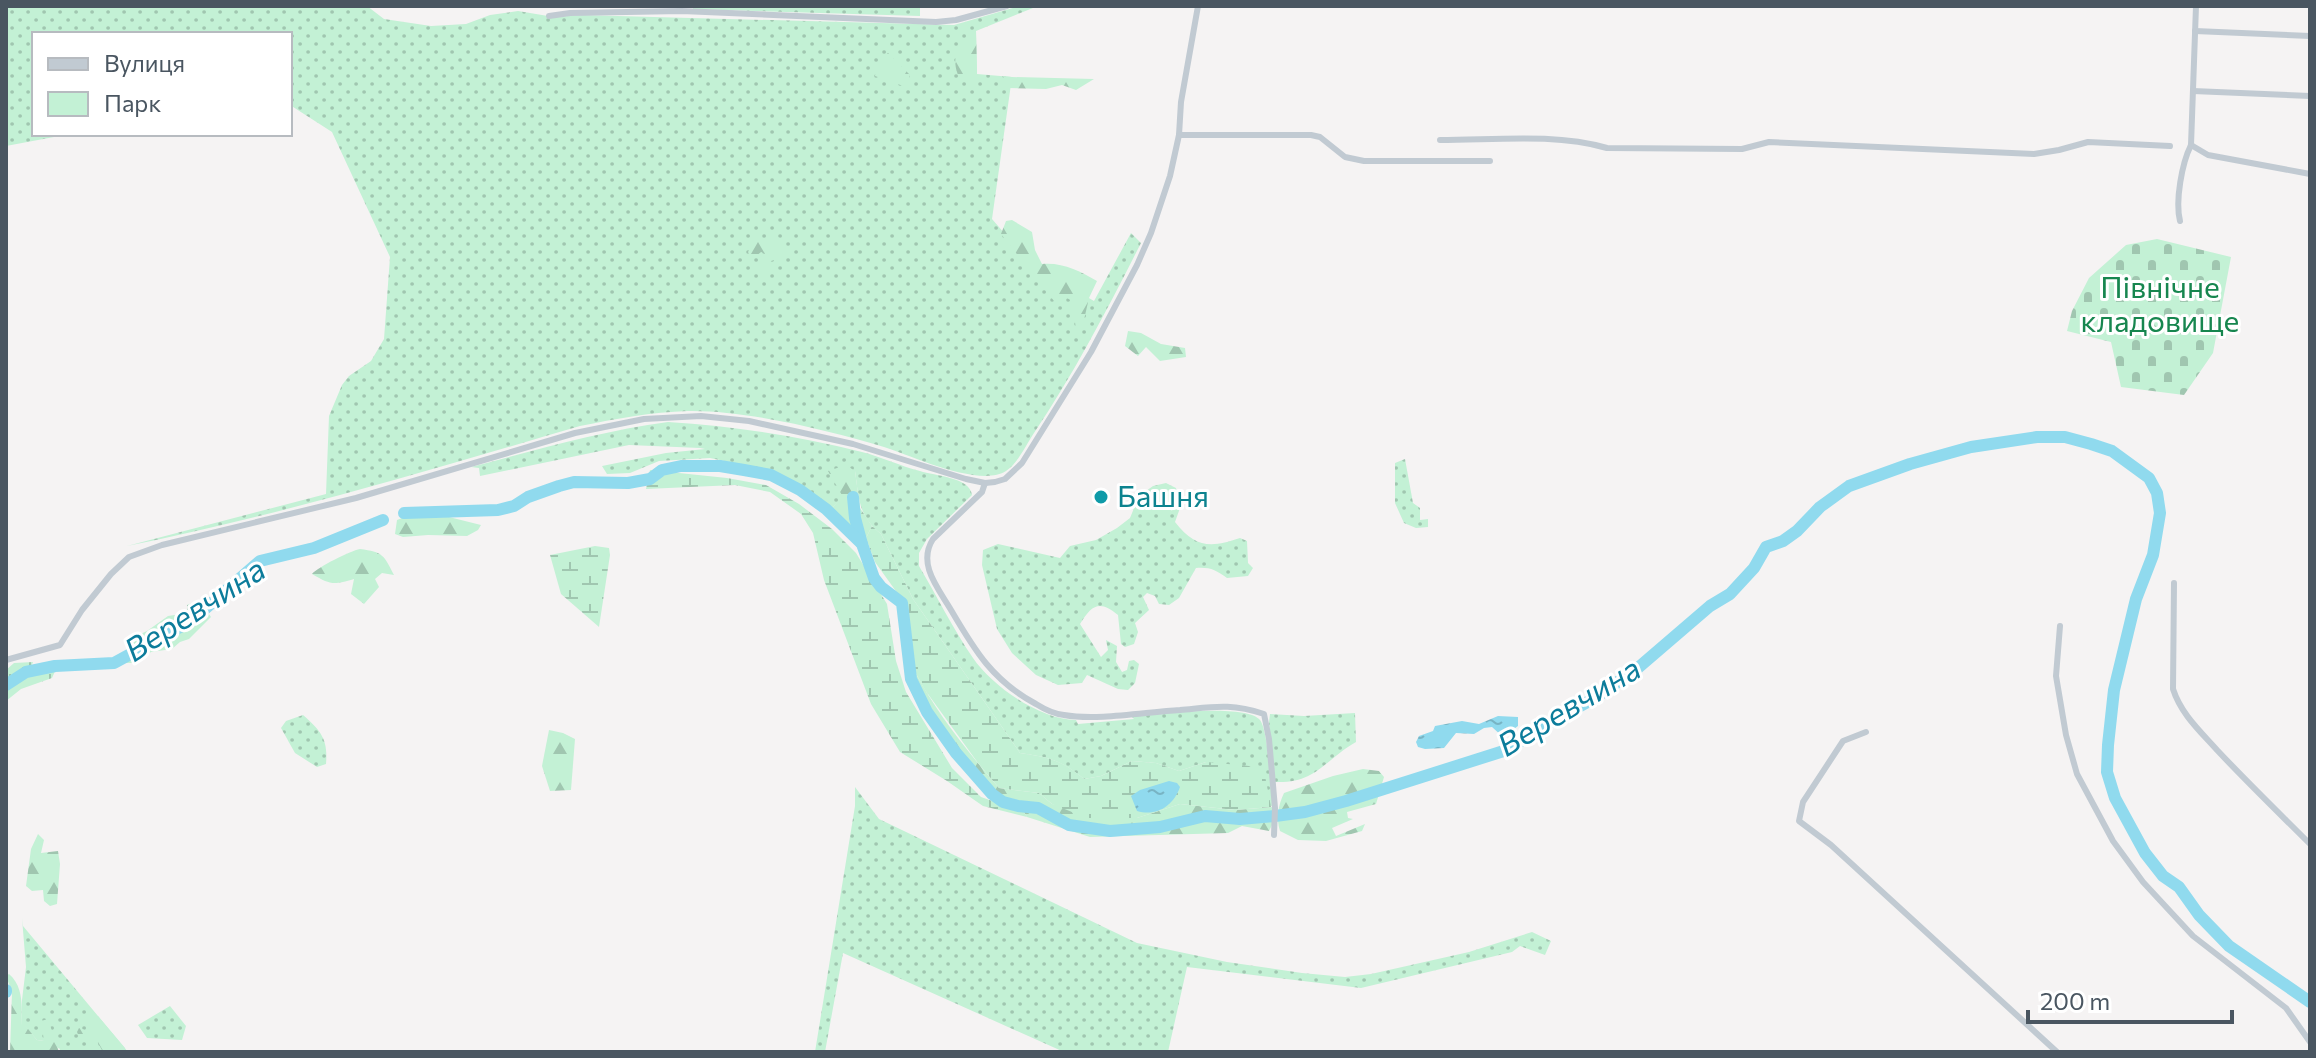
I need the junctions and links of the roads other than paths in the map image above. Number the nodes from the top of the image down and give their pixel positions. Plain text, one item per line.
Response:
1 (1007, 6) edge
2 (1198, 6) edge
3 (2196, 6) edge
4 (549, 16) dead end
5 (2195, 31) junction
6 (2310, 36) edge
7 (2193, 91) junction
8 (2310, 96) edge
9 (1179, 135) junction
10 (1440, 140) dead end
11 (2191, 145) junction
12 (2170, 146) dead end
13 (1490, 161) dead end
14 (2310, 174) edge
15 (2180, 221) dead end
16 (985, 483) junction
17 (2174, 583) dead end
18 (2060, 626) dead end
19 (6, 660) edge
20 (1866, 732) dead end
21 (1274, 835) dead end
22 (2310, 844) edge
23 (2310, 1042) edge
24 (2057, 1052) edge

1 - 4 street
2 - 9 street
3 - 5 street
5 - 6 street
5 - 7 street
7 - 8 street
7 - 11 street
9 - 13 street
9 - 16 street
10 - 12 street
11 - 14 street
11 - 15 street
16 - 19 street
16 - 21 street
17 - 22 street
18 - 23 street
20 - 24 street

